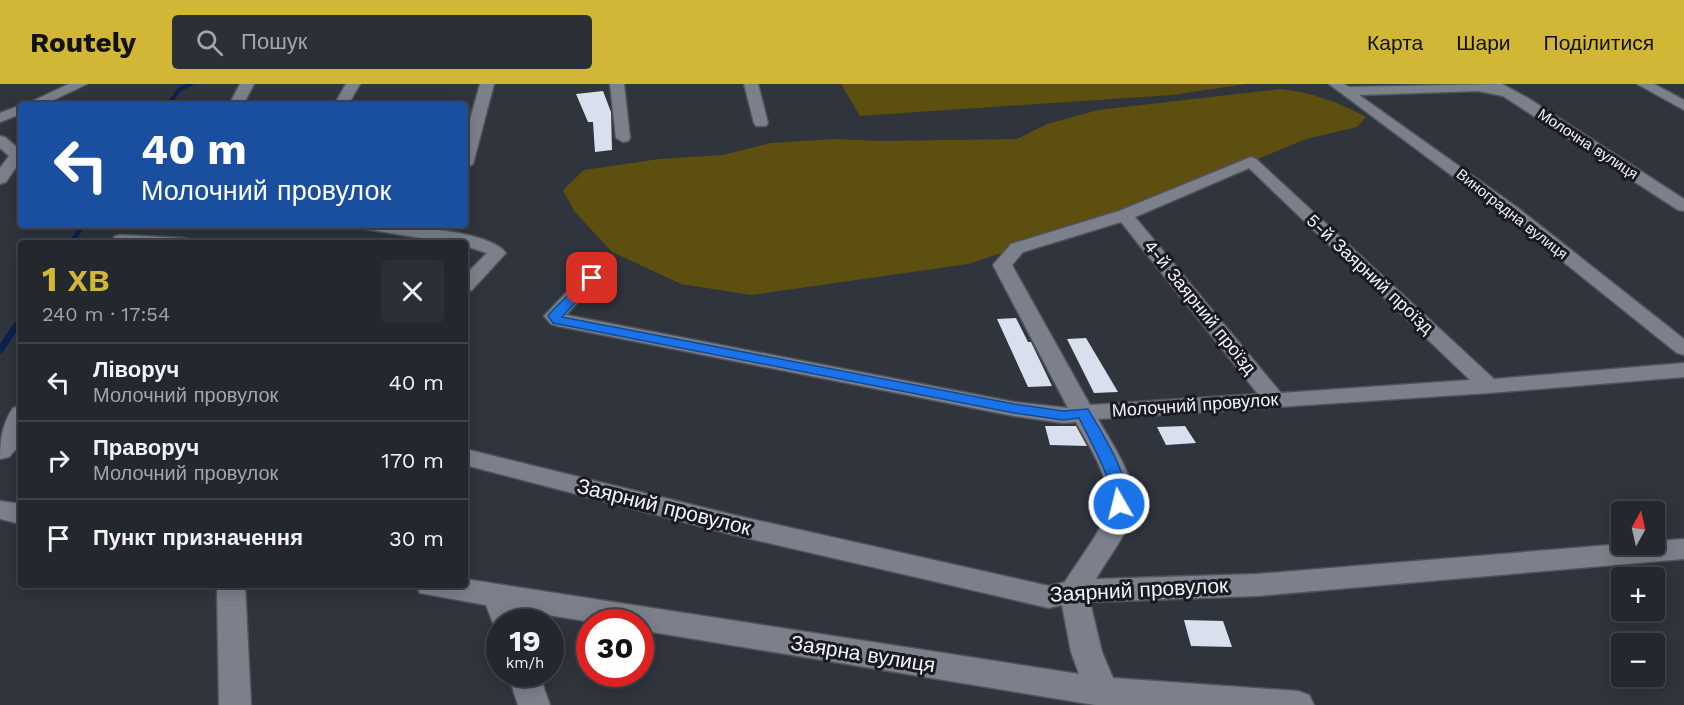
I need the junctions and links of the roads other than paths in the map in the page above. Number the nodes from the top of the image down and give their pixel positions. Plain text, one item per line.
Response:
1 (80, 84) edge
2 (247, 84) edge
3 (353, 84) edge
4 (487, 84) edge
5 (617, 84) edge
6 (751, 84) edge
7 (1492, 84) edge
8 (1644, 84) edge
9 (1342, 88) edge
10 (1505, 92) junction
11 (38, 102) edge
12 (238, 102) edge
13 (343, 102) edge
14 (1684, 106) edge
15 (18, 110) edge
16 (0, 118) edge
17 (761, 123) dead end
18 (18, 138) edge
19 (623, 138) dead end
20 (1, 141) edge
21 (468, 153) edge
22 (0, 179) edge
23 (1684, 206) edge
24 (1125, 215) junction
25 (135, 228) edge
26 (410, 228) edge
27 (447, 231) edge
28 (121, 240) edge
29 (592, 278) dead end
30 (468, 283) edge
31 (1684, 349) edge
32 (1684, 370) edge
33 (1489, 386) junction
34 (1275, 400) junction
35 (1083, 412) junction
36 (18, 421) edge
37 (0, 451) edge
38 (468, 458) edge
39 (0, 510) edge
40 (18, 513) edge
41 (1684, 549) edge
42 (231, 588) edge
43 (439, 588) edge
44 (1074, 591) junction
45 (502, 609) edge
46 (564, 618) edge
47 (528, 687) edge
48 (1108, 698) edge
49 (235, 705) edge
50 (534, 705) edge
51 (1287, 705) edge
52 (1298, 705) edge

1 - 11 street
2 - 12 street
3 - 13 street
4 - 21 street
5 - 19 street
6 - 17 street
7 - 10 street, Молочна вулиця
8 - 14 street
9 - 10 street
9 - 31 street, Виноградна вулиця
10 - 23 street, Молочна вулиця
15 - 16 street
18 - 20 street
20 - 22 street
24 - 33 street, 5-й Заярний проїзд
24 - 34 street, 4-й Заярний проїзд
24 - 35 street
25 - 28 street
26 - 27 street
27 - 30 street
29 - 35 street, Молочний провулок
32 - 33 street, Молочний провулок
33 - 34 street, Молочний провулок
34 - 35 street, Молочний провулок
35 - 44 street
36 - 37 street
38 - 44 street, Заярний провулок
39 - 40 street
41 - 44 street, Заярний провулок
42 - 49 street
43 - 45 street, Заярна вулиця
44 - 48 street
46 - 48 street, Заярна вулиця
47 - 50 street
48 - 51 street, Заярна вулиця
51 - 52 street, Заярна вулиця

